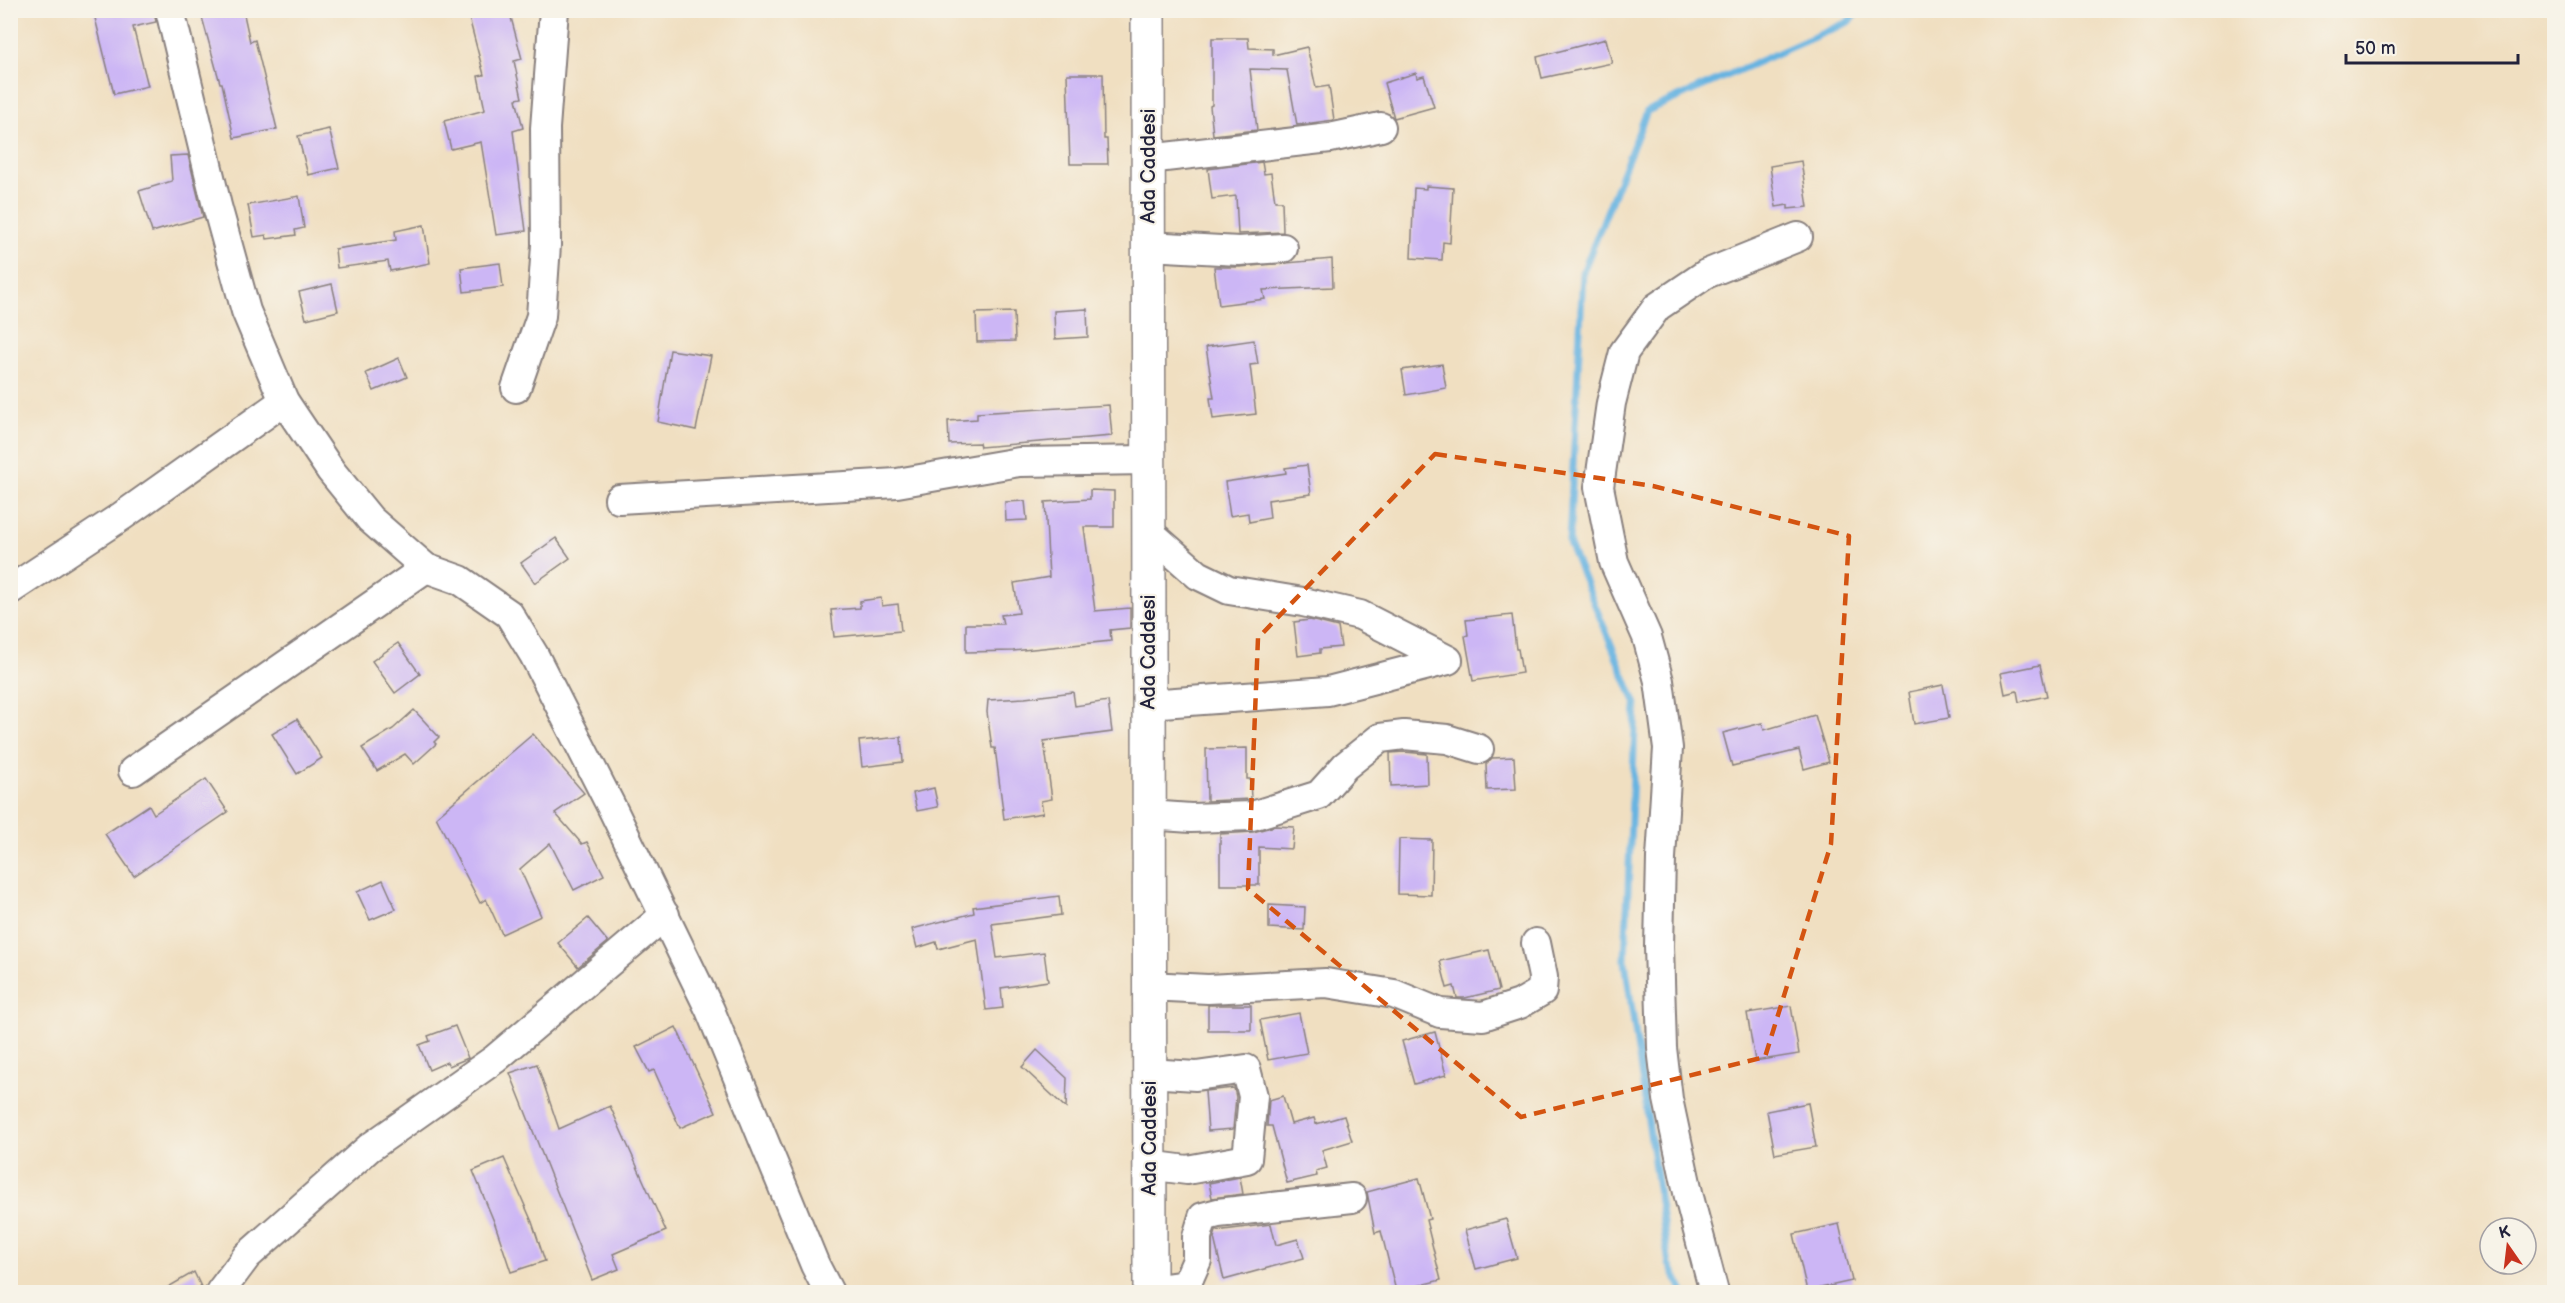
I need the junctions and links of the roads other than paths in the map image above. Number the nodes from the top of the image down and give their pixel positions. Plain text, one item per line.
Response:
1 (170, 10) edge
2 (554, 10) edge
3 (1148, 10) edge
4 (1381, 127) dead end
5 (1148, 159) junction
6 (1798, 237) dead end
7 (1148, 246) junction
8 (1283, 248) dead end
9 (516, 388) dead end
10 (284, 401) junction
11 (1148, 460) junction
12 (620, 499) dead end
13 (1148, 531) junction
14 (426, 568) junction
15 (10, 590) edge
16 (1148, 704) junction
17 (1479, 749) dead end
18 (133, 771) dead end
19 (1148, 815) junction
20 (665, 915) junction
21 (1536, 943) dead end
22 (1148, 986) junction
23 (1148, 1073) junction
24 (1148, 1165) junction
25 (1353, 1198) dead end
26 (1187, 1289) edge
27 (1150, 1291) edge
28 (220, 1293) edge
29 (829, 1293) edge
30 (1714, 1293) edge

1 - 10 street
2 - 9 street
3 - 5 main road, Ada Caddesi
4 - 5 street
5 - 7 main road, Ada Caddesi
6 - 30 street
7 - 8 street
7 - 11 main road, Ada Caddesi
10 - 14 street
10 - 15 street
11 - 12 street
11 - 13 main road, Ada Caddesi
13 - 16 main road, Ada Caddesi
13 - 16 street
14 - 18 street
14 - 20 street
16 - 19 main road, Ada Caddesi
17 - 19 street
19 - 22 main road, Ada Caddesi
20 - 28 street
20 - 29 street
21 - 22 street
22 - 23 main road, Ada Caddesi
23 - 24 main road, Ada Caddesi
23 - 24 street
24 - 27 main road, Ada Caddesi
25 - 26 street
26 - 27 street

